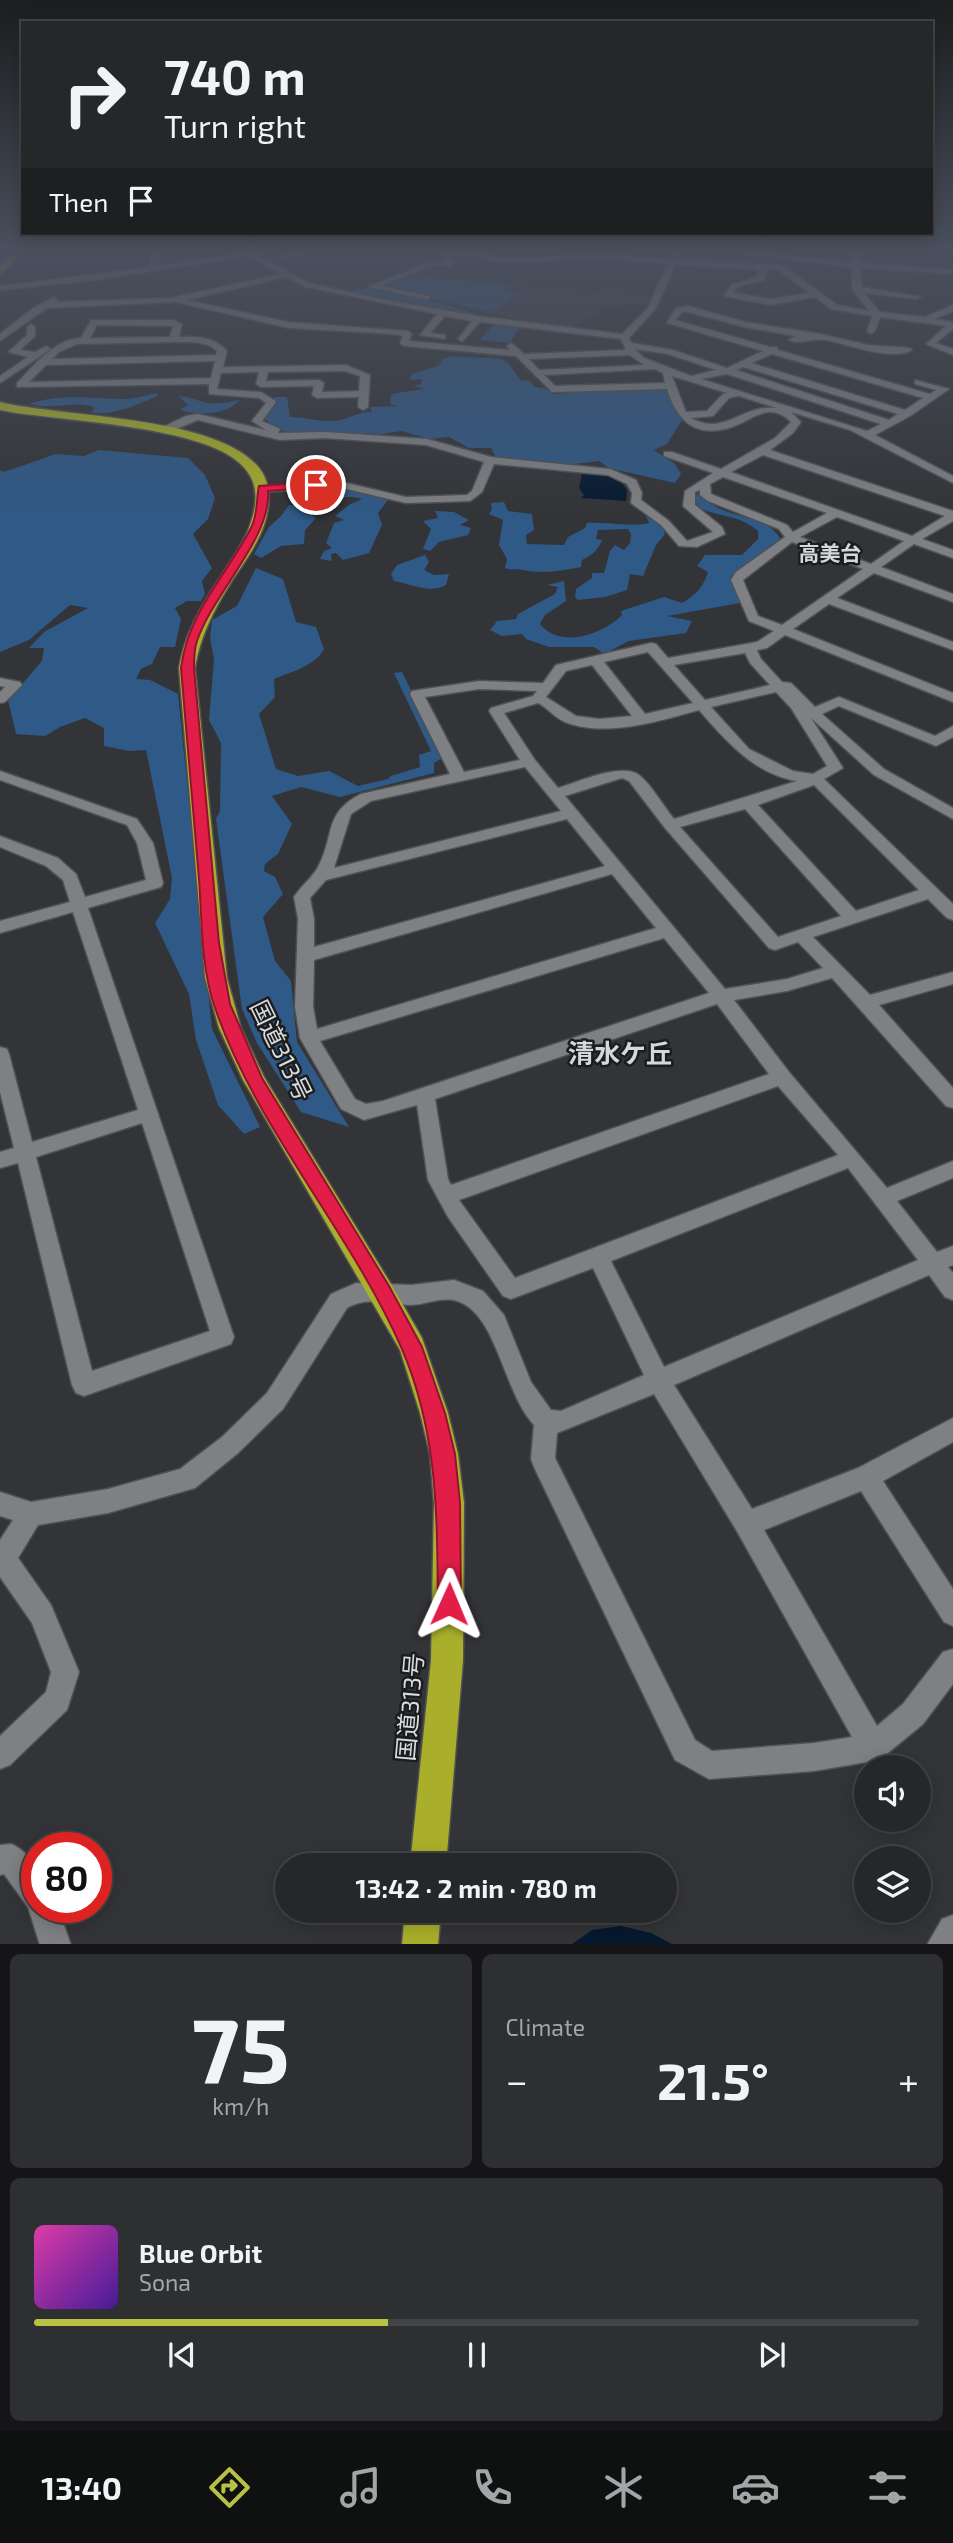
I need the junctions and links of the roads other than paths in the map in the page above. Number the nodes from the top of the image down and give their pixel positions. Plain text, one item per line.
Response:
1 (28, 338) edge
2 (82, 338) edge
3 (406, 338) edge
4 (449, 338) edge
5 (596, 338) edge
6 (633, 338) edge
7 (726, 338) edge
8 (799, 338) edge
9 (831, 338) edge
10 (938, 338) edge
11 (461, 339) joint
12 (174, 340) joint
13 (79, 341) junction
14 (787, 344) junction
15 (628, 345) junction
16 (907, 350) dead end
17 (770, 351) junction
18 (953, 352) edge
19 (521, 356) junction
20 (220, 358) junction
21 (40, 359) junction
22 (76, 362) junction
23 (743, 364) junction
24 (656, 367) junction
25 (264, 369) junction
26 (217, 370) junction
27 (878, 370) dead end
28 (727, 371) junction
29 (538, 373) junction
30 (672, 373) junction
31 (690, 377) junction
32 (905, 378) dead end
33 (0, 380) edge
34 (213, 381) junction
35 (59, 385) junction
36 (671, 386) junction
37 (741, 393) junction
38 (363, 394) junction
39 (933, 398) junction
40 (0, 406) edge
41 (363, 407) dead end
42 (907, 414) junction
43 (683, 415) junction
44 (890, 424) junction
45 (167, 429) junction
46 (868, 434) junction
47 (309, 436) junction
48 (762, 451) junction
49 (667, 454) dead end
50 (490, 460) junction
51 (720, 472) junction
52 (953, 480) edge
53 (701, 483) junction
54 (263, 489) junction
55 (836, 513) junction
56 (953, 515) edge
57 (791, 538) junction
58 (913, 540) junction
59 (953, 555) edge
60 (953, 564) edge
61 (871, 568) junction
62 (827, 598) junction
63 (953, 598) edge
64 (781, 630) junction
65 (953, 646) edge
66 (750, 648) junction
67 (596, 661) junction
68 (667, 663) junction
69 (0, 682) edge
70 (779, 687) junction
71 (543, 693) junction
72 (953, 698) edge
73 (0, 699) edge
74 (701, 704) junction
75 (815, 712) junction
76 (641, 718) junction
77 (953, 730) edge
78 (529, 762) junction
79 (0, 775) edge
80 (459, 777) junction
81 (816, 779) junction
82 (555, 794) junction
83 (748, 803) junction
84 (571, 813) junction
85 (953, 814) edge
86 (670, 825) junction
87 (0, 841) edge
88 (616, 868) junction
89 (322, 876) junction
90 (931, 892) junction
91 (79, 905) junction
92 (953, 914) edge
93 (853, 918) junction
94 (0, 927) edge
95 (666, 931) junction
96 (801, 935) junction
97 (306, 956) junction
98 (834, 971) junction
99 (953, 978) edge
100 (721, 996) junction
101 (866, 1002) junction
102 (309, 1038) junction
103 (0, 1054) edge
104 (782, 1077) junction
105 (425, 1096) junction
106 (953, 1101) edge
107 (148, 1114) junction
108 (25, 1153) junction
109 (852, 1158) junction
110 (0, 1160) edge
111 (953, 1169) edge
112 (448, 1195) junction
113 (884, 1198) junction
114 (598, 1257) junction
115 (943, 1260) edge
116 (953, 1290) edge
117 (382, 1292) junction
118 (659, 1381) junction
119 (546, 1421) junction
120 (953, 1429) edge
121 (866, 1477) junction
122 (0, 1504) edge
123 (31, 1514) junction
124 (747, 1524) junction
125 (1, 1560) edge
126 (953, 1614) edge
127 (953, 1662) edge
128 (873, 1748) junction
129 (0, 1755) edge
130 (429, 1853) edge
131 (0, 1860) edge
132 (21, 1873) edge
133 (48, 1923) edge
134 (422, 1923) edge
135 (953, 1930) edge
136 (56, 1944) edge
137 (420, 1944) edge
138 (943, 1944) edge

1 - 21 street
2 - 13 street
3 - 19 street
4 - 11 street
5 - 15 street
6 - 15 street
7 - 17 street
8 - 14 street
9 - 16 street
10 - 18 street
11 - 19 street
12 - 13 street
12 - 20 street
13 - 21 street
14 - 17 street
14 - 27 street
15 - 19 street
15 - 24 street
15 - 28 street
17 - 23 street
17 - 39 street
19 - 29 street
20 - 22 street
20 - 26 street
21 - 22 street
21 - 33 street
21 - 35 street
22 - 35 street
23 - 28 street
23 - 42 street
24 - 29 street
24 - 30 street
25 - 26 street
25 - 38 street
25 - 38 street
26 - 34 street
28 - 31 street
28 - 44 street
29 - 36 street
30 - 31 street
30 - 36 street
31 - 37 street
32 - 39 street
34 - 35 street
34 - 47 street
36 - 43 street
37 - 43 street
37 - 46 street
38 - 41 street
39 - 42 street
40 - 45 highway
42 - 44 street
43 - 48 street
44 - 46 street
45 - 47 street
45 - 54 highway
46 - 52 street
47 - 50 street
48 - 51 street
48 - 56 street
49 - 51 street
50 - 53 street
50 - 54 street
51 - 53 street
51 - 55 street
53 - 57 street
54 - 117 highway, 国道313号
55 - 57 street
55 - 58 street
56 - 58 street
57 - 61 street
57 - 64 street
58 - 59 street
58 - 61 street
59 - 60 street
61 - 62 street
61 - 63 street
62 - 64 street
62 - 65 street
64 - 66 street
64 - 72 street
66 - 68 street
66 - 70 street
67 - 68 street
67 - 71 street
67 - 76 street
68 - 74 street
69 - 73 street
70 - 74 street
70 - 75 street
70 - 81 street
71 - 76 street
71 - 78 street
71 - 80 street
74 - 76 street
74 - 81 street
75 - 77 street
75 - 85 street
78 - 80 street
78 - 82 street
79 - 91 street
80 - 89 street
81 - 83 street
81 - 90 street
82 - 84 street
82 - 86 street
83 - 86 street
83 - 93 street
84 - 88 street
84 - 89 street
86 - 96 street
87 - 91 street
88 - 95 street
88 - 97 street
89 - 97 street
90 - 92 street
90 - 93 street
91 - 94 street
91 - 107 street
93 - 96 street
95 - 100 street
95 - 102 street
96 - 98 street
97 - 102 street
98 - 100 street
98 - 101 street
99 - 101 street
100 - 104 street
100 - 105 street
101 - 106 street
102 - 105 street
103 - 108 street
104 - 109 street
104 - 112 street
105 - 112 street
107 - 108 street
107 - 108 street
108 - 110 street
109 - 113 street
109 - 114 street
111 - 113 street
112 - 114 street
113 - 115 street
114 - 118 street
115 - 116 street
115 - 118 street
117 - 119 street
117 - 123 street
117 - 130 highway, 国道313号
118 - 119 street
118 - 124 street
119 - 128 street
120 - 121 street
121 - 124 street
121 - 126 street
122 - 123 street
123 - 125 street
124 - 128 street
125 - 129 street
127 - 128 street
131 - 132 street
133 - 136 street
134 - 137 highway
135 - 138 street

